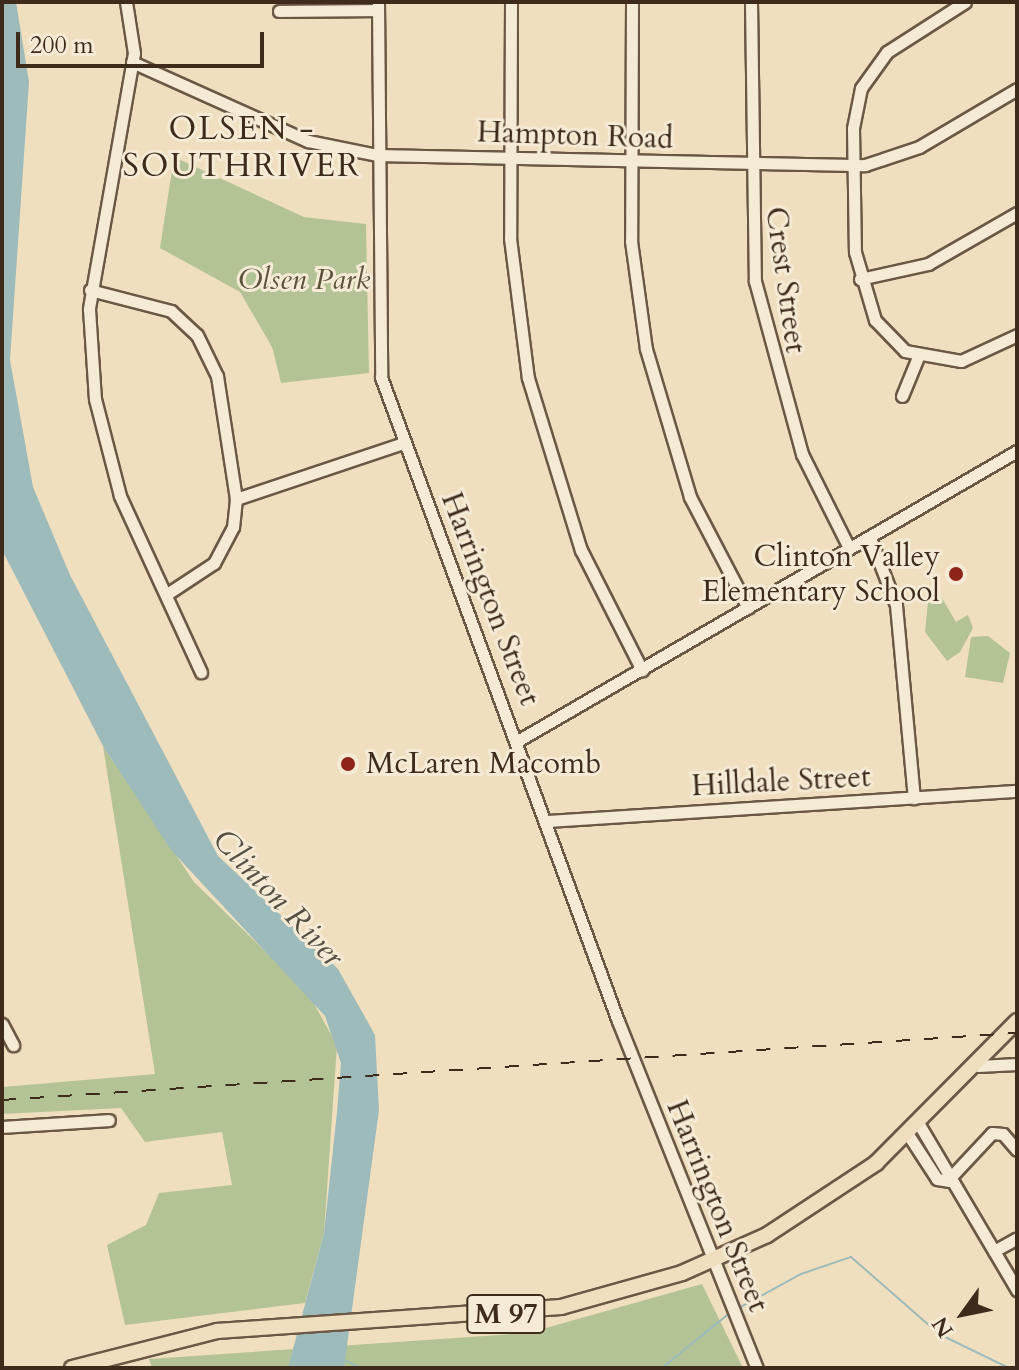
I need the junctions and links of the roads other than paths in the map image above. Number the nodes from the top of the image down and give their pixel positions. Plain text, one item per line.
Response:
1 (126, 2) edge
2 (511, 2) edge
3 (632, 2) edge
4 (751, 2) edge
5 (965, 2) edge
6 (378, 6) edge
7 (279, 11) dead end
8 (132, 62) junction
9 (1017, 89) edge
10 (377, 155) junction
11 (509, 158) junction
12 (629, 160) junction
13 (748, 166) junction
14 (853, 166) junction
15 (1017, 213) edge
16 (860, 279) junction
17 (90, 290) junction
18 (1017, 335) edge
19 (918, 357) junction
20 (902, 396) dead end
21 (403, 443) junction
22 (1017, 451) edge
23 (236, 499) junction
24 (870, 538) junction
25 (849, 548) junction
26 (167, 594) junction
27 (748, 608) junction
28 (642, 670) junction
29 (201, 672) dead end
30 (519, 740) junction
31 (1017, 791) edge
32 (914, 798) junction
33 (549, 821) junction
34 (1017, 1021) edge
35 (2, 1024) edge
36 (13, 1045) dead end
37 (1017, 1064) edge
38 (978, 1066) junction
39 (109, 1120) dead end
40 (2, 1127) edge
41 (914, 1131) junction
42 (1017, 1150) edge
43 (948, 1181) junction
44 (1017, 1238) edge
45 (994, 1251) junction
46 (711, 1260) junction
47 (1017, 1290) edge
48 (72, 1368) edge
49 (757, 1368) edge

1 - 8 street
2 - 11 street
3 - 12 street
4 - 13 street, Crest Street
5 - 14 street
6 - 7 street
6 - 10 street, Harrington Street
8 - 10 street, Hampton Road
8 - 17 street
9 - 14 street, Hampton Road
10 - 11 street, Hampton Road
10 - 21 street, Harrington Street
11 - 12 street, Hampton Road
11 - 28 street
12 - 13 street, Hampton Road
12 - 27 street
13 - 14 street, Hampton Road
13 - 25 street, Crest Street
14 - 16 street
15 - 16 street
16 - 19 street
17 - 23 street
17 - 26 street
18 - 19 street
19 - 20 street
21 - 23 street
21 - 30 street, Harrington Street
22 - 24 street
23 - 26 street
24 - 25 street
24 - 32 street
25 - 27 street
26 - 29 street
27 - 28 street
28 - 30 street
30 - 33 street, Harrington Street
31 - 32 street, Hilldale Street
32 - 33 street, Hilldale Street
33 - 46 street, Harrington Street
34 - 38 main road, M 97
35 - 36 street
37 - 38 street
38 - 41 main road, M 97
39 - 40 street
41 - 43 street
41 - 46 main road, M 97
42 - 43 street
43 - 45 street
44 - 45 street
45 - 47 street
46 - 48 main road, M 97
46 - 49 street, Harrington Street

